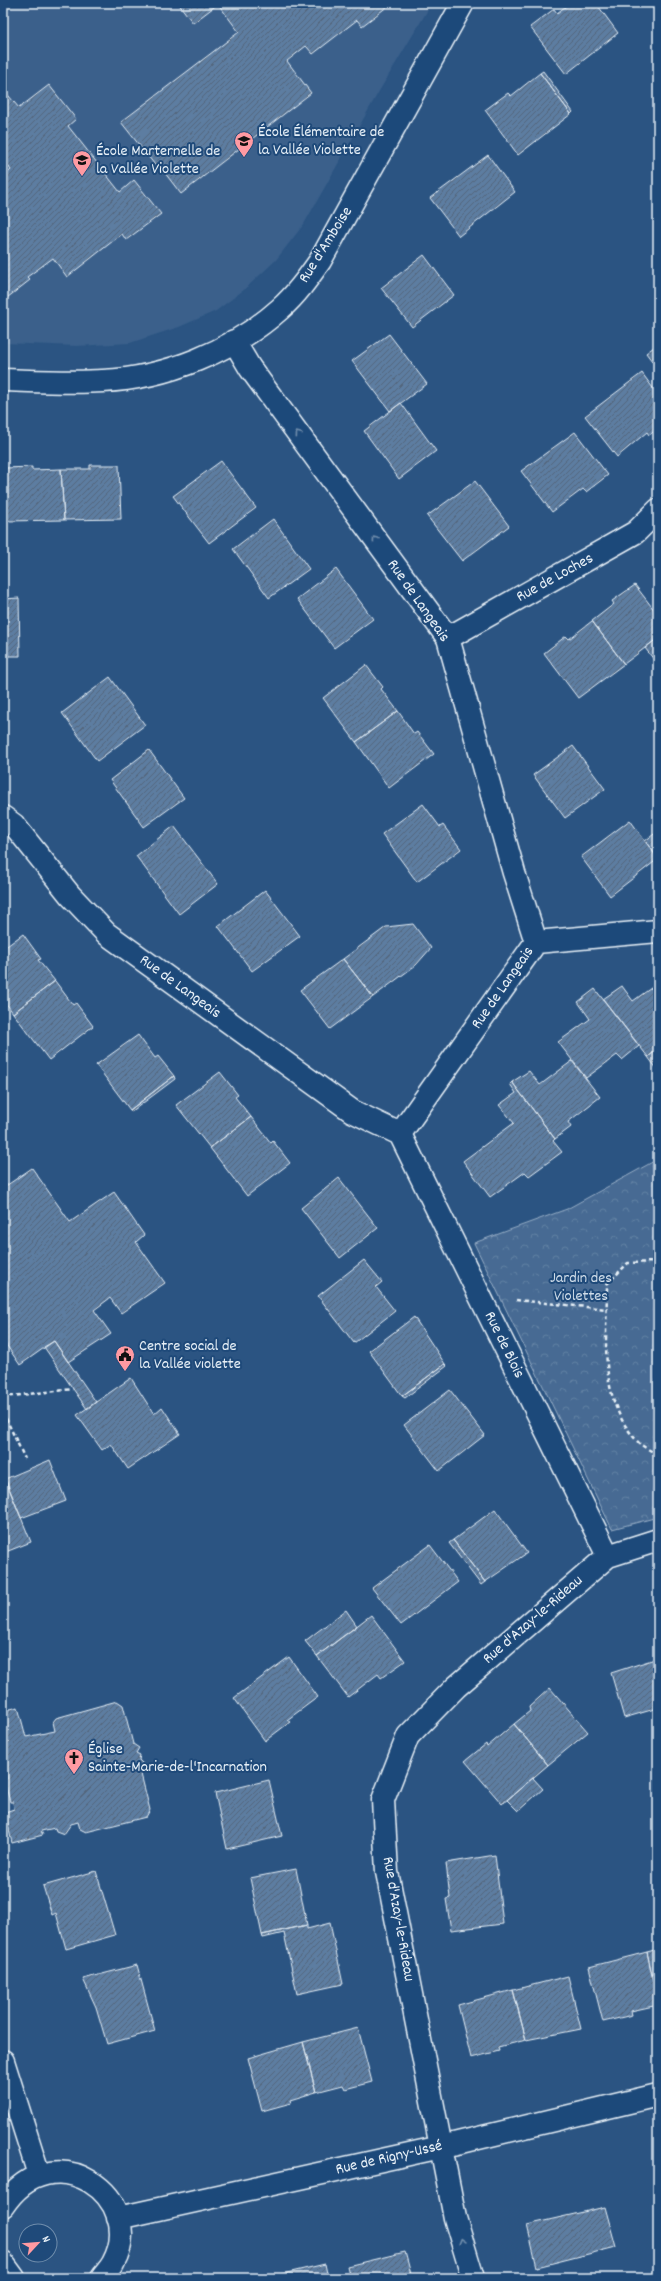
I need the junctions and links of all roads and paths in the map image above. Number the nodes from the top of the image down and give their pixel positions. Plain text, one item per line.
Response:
1 (463, 3) edge
2 (234, 341) junction
3 (3, 380) edge
4 (658, 510) edge
5 (448, 638) junction
6 (3, 817) edge
7 (658, 931) edge
8 (536, 942) junction
9 (400, 1134) junction
10 (658, 1262) edge
11 (479, 1296) junction
12 (607, 1309) junction
13 (73, 1389) dead end
14 (3, 1397) edge
15 (3, 1412) edge
16 (658, 1455) edge
17 (25, 1459) dead end
18 (658, 1540) edge
19 (608, 1556) junction
20 (3, 2061) edge
21 (658, 2095) edge
22 (441, 2147) junction
23 (39, 2175) junction
24 (3, 2206) edge
25 (118, 2218) junction
26 (3, 2263) edge
27 (14, 2278) edge
28 (102, 2278) edge
29 (473, 2278) edge

1 - 2 street, Rue d'Amboise
2 - 3 street, Rue d'Amboise
5 -> 2 street, Rue de Langeais
4 - 5 street, Rue de Loches
5 - 8 street, Rue de Langeais
6 - 9 street, Rue de Langeais
7 - 8 street
8 - 9 street, Rue de Langeais
9 - 11 street, Rue de Blois
10 - 12 path
11 - 12 path
11 - 19 street, Rue de Blois
12 - 16 path
13 - 14 path
15 - 17 path
18 - 19 street, Rue d'Azay-le-Rideau
19 - 22 street, Rue d'Azay-le-Rideau
20 - 23 street
21 - 22 street, Rue de Rigny-Ussé
22 - 25 street, Rue de Rigny-Ussé
29 -> 22 street, Rue d'Azay-le-Rideau
23 - 24 street
23 - 25 street
25 - 28 street
26 - 27 street

